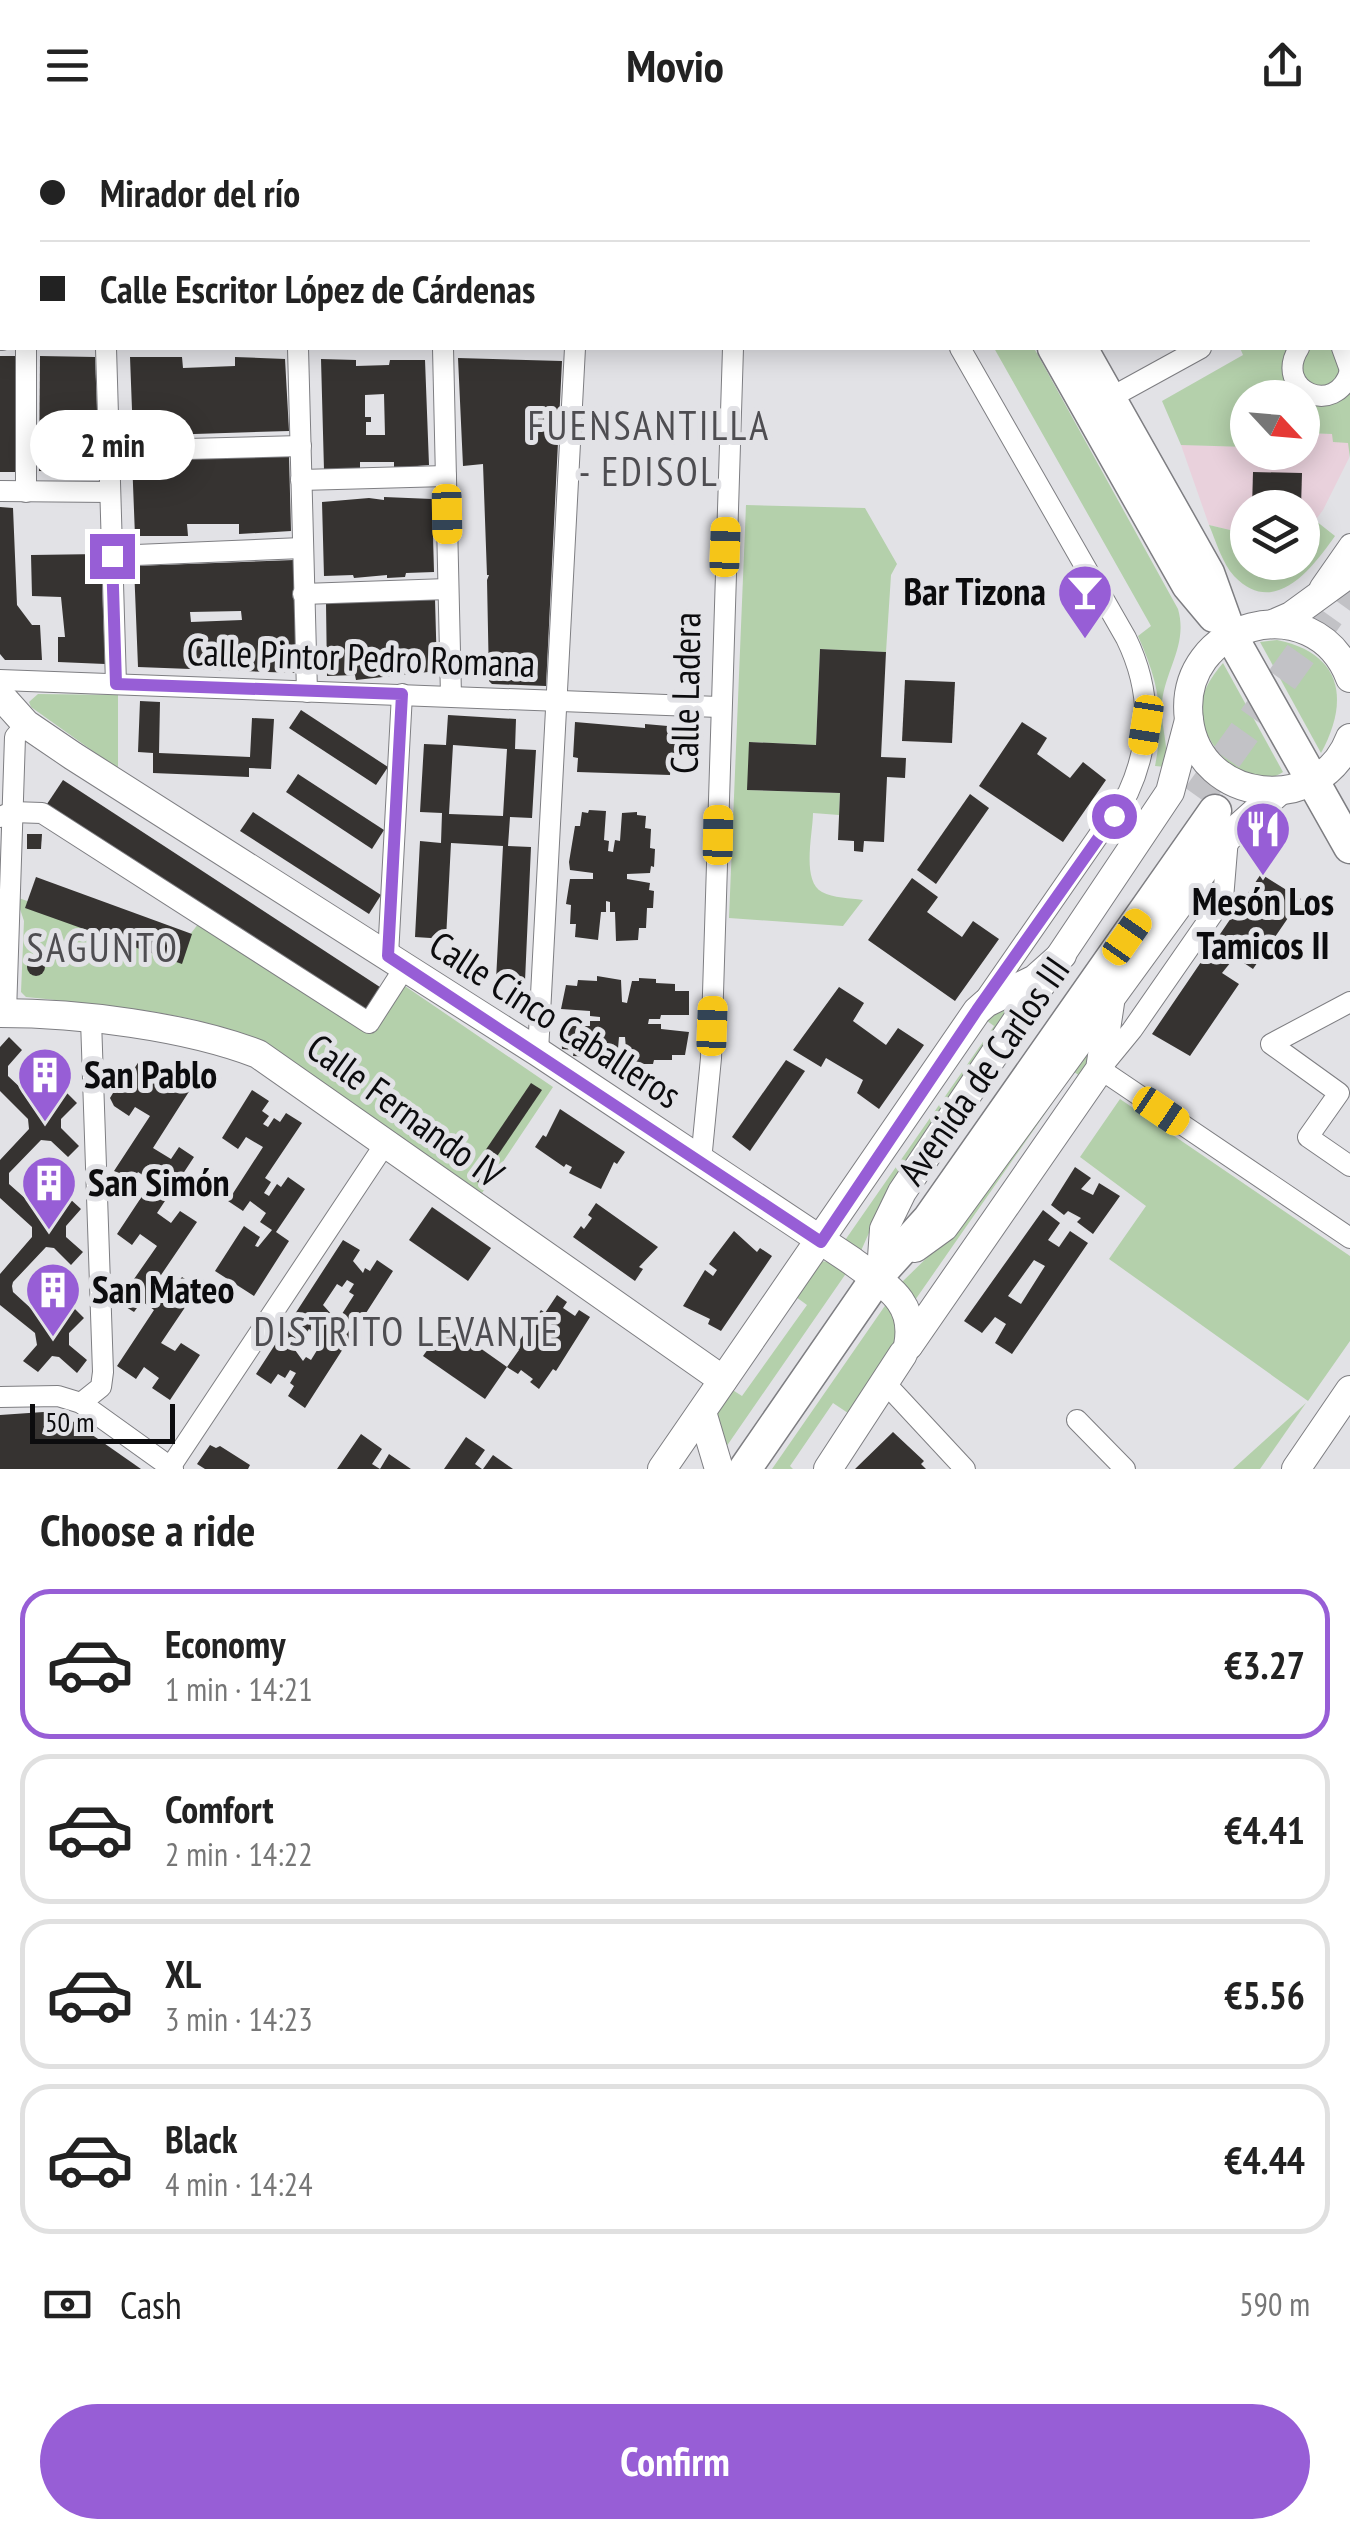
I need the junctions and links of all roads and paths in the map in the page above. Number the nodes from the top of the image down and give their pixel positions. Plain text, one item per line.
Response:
1 (26, 350) edge
2 (106, 350) edge
3 (298, 350) edge
4 (443, 350) edge
5 (575, 350) edge
6 (733, 350) edge
7 (961, 350) edge
8 (1055, 350) edge
9 (1082, 350) edge
10 (1196, 350) edge
11 (1293, 350) edge
12 (1350, 370) edge
13 (1110, 398) junction
14 (301, 446) junction
15 (108, 451) junction
16 (446, 476) junction
17 (302, 480) junction
18 (0, 492) edge
19 (26, 492) junction
20 (110, 492) junction
21 (1350, 544) edge
22 (302, 548) junction
23 (112, 556) junction
24 (1350, 573) edge
25 (448, 589) junction
26 (304, 594) junction
27 (1309, 604) junction
28 (1275, 623) junction
29 (1230, 634) junction
30 (1348, 661) edge
31 (0, 680) edge
32 (116, 684) junction
33 (306, 692) junction
34 (0, 694) edge
35 (402, 694) junction
36 (451, 696) junction
37 (557, 700) junction
38 (719, 707) junction
39 (1189, 720) junction
40 (13, 733) edge
41 (1350, 738) edge
42 (1313, 782) junction
43 (1277, 793) junction
44 (6, 814) edge
45 (1214, 815) junction
46 (1350, 847) edge
47 (1062, 955) junction
48 (396, 962) junction
49 (1111, 997) junction
50 (1350, 1002) edge
51 (977, 1010) junction
52 (3, 1013) edge
53 (91, 1020) junction
54 (538, 1052) junction
55 (1100, 1069) junction
56 (385, 1144) junction
57 (700, 1161) junction
58 (1350, 1166) edge
59 (1350, 1238) edge
60 (821, 1242) junction
61 (878, 1276) junction
62 (905, 1350) junction
63 (724, 1380) junction
64 (886, 1384) junction
65 (1350, 1390) edge
66 (0, 1397) edge
67 (81, 1403) junction
68 (702, 1412) junction
69 (1077, 1420) dead end
70 (171, 1468) edge
71 (662, 1469) edge
72 (719, 1469) edge
73 (745, 1469) edge
74 (828, 1469) edge
75 (964, 1469) edge
76 (1124, 1469) edge
77 (1296, 1469) edge

1 - 19 street
2 - 15 street
3 - 14 street
4 - 16 street
5 - 37 street
6 - 38 street, Calle Ladera
7 - 51 street, Avenida de Carlos III
8 - 29 main road
9 - 13 main road
10 - 13 street
11 - 12 street
13 - 29 main road
14 - 15 street
14 - 17 street
15 - 20 street
16 - 17 street
16 - 25 street
17 - 22 street
18 - 19 street
19 - 20 street
20 - 23 street
21 - 27 street
22 - 23 street
22 - 26 street
23 - 32 street
24 - 27 street
25 - 26 street
25 - 36 street
26 - 33 street
27 - 28 street
28 - 29 street
28 - 30 street
29 - 39 street, Avenida de Carlos III
29 - 42 main road
31 - 32 street, Calle Pintor Pedro Romana
32 - 33 street, Calle Pintor Pedro Romana
33 - 35 street, Calle Pintor Pedro Romana
34 - 40 street, Calle Cinco Caballeros
35 - 36 street, Calle Pintor Pedro Romana
35 - 48 street
36 - 37 street, Calle Pintor Pedro Romana
37 - 38 street, Calle Pintor Pedro Romana
37 - 54 street
38 - 57 street, Calle Ladera
39 - 43 street
39 - 47 street, Avenida de Carlos III
40 - 44 street
40 - 48 street, Calle Cinco Caballeros
41 - 42 street
42 - 43 street
42 - 46 main road
43 - 45 street, Avenida de Carlos III
44 - 48 street
44 - 52 street
45 - 49 street, Avenida de Carlos III
45 - 55 street, Avenida de Carlos III
45 - 61 main road, Avenida de Carlos III
47 - 51 street, Avenida de Carlos III
47 - 61 street, Avenida de Carlos III
48 - 54 street, Calle Cinco Caballeros
49 - 55 street, Avenida de Carlos III
49 - 61 street, Avenida de Carlos III
50 - 58 street
51 - 60 street, Avenida de Carlos III
52 - 53 street, Calle Fernando IV
53 - 56 street, Calle Fernando IV
53 - 67 street
54 - 57 street, Calle Cinco Caballeros
55 - 59 street
55 - 62 street, Avenida de Carlos III
56 - 63 street, Calle Fernando IV
56 - 70 street
57 - 60 street, Calle Cinco Caballeros
60 - 61 street
60 - 63 street, Avenida de Carlos III
61 - 62 street
61 - 73 main road, Avenida de Carlos III
62 - 64 street, Avenida de Carlos III
63 - 68 street, Avenida de Carlos III
64 - 74 street, Avenida de Carlos III
64 - 75 street
65 - 77 street
66 - 67 street
67 - 70 street
68 - 71 street, Avenida de Carlos III
68 - 72 street
69 - 76 street

